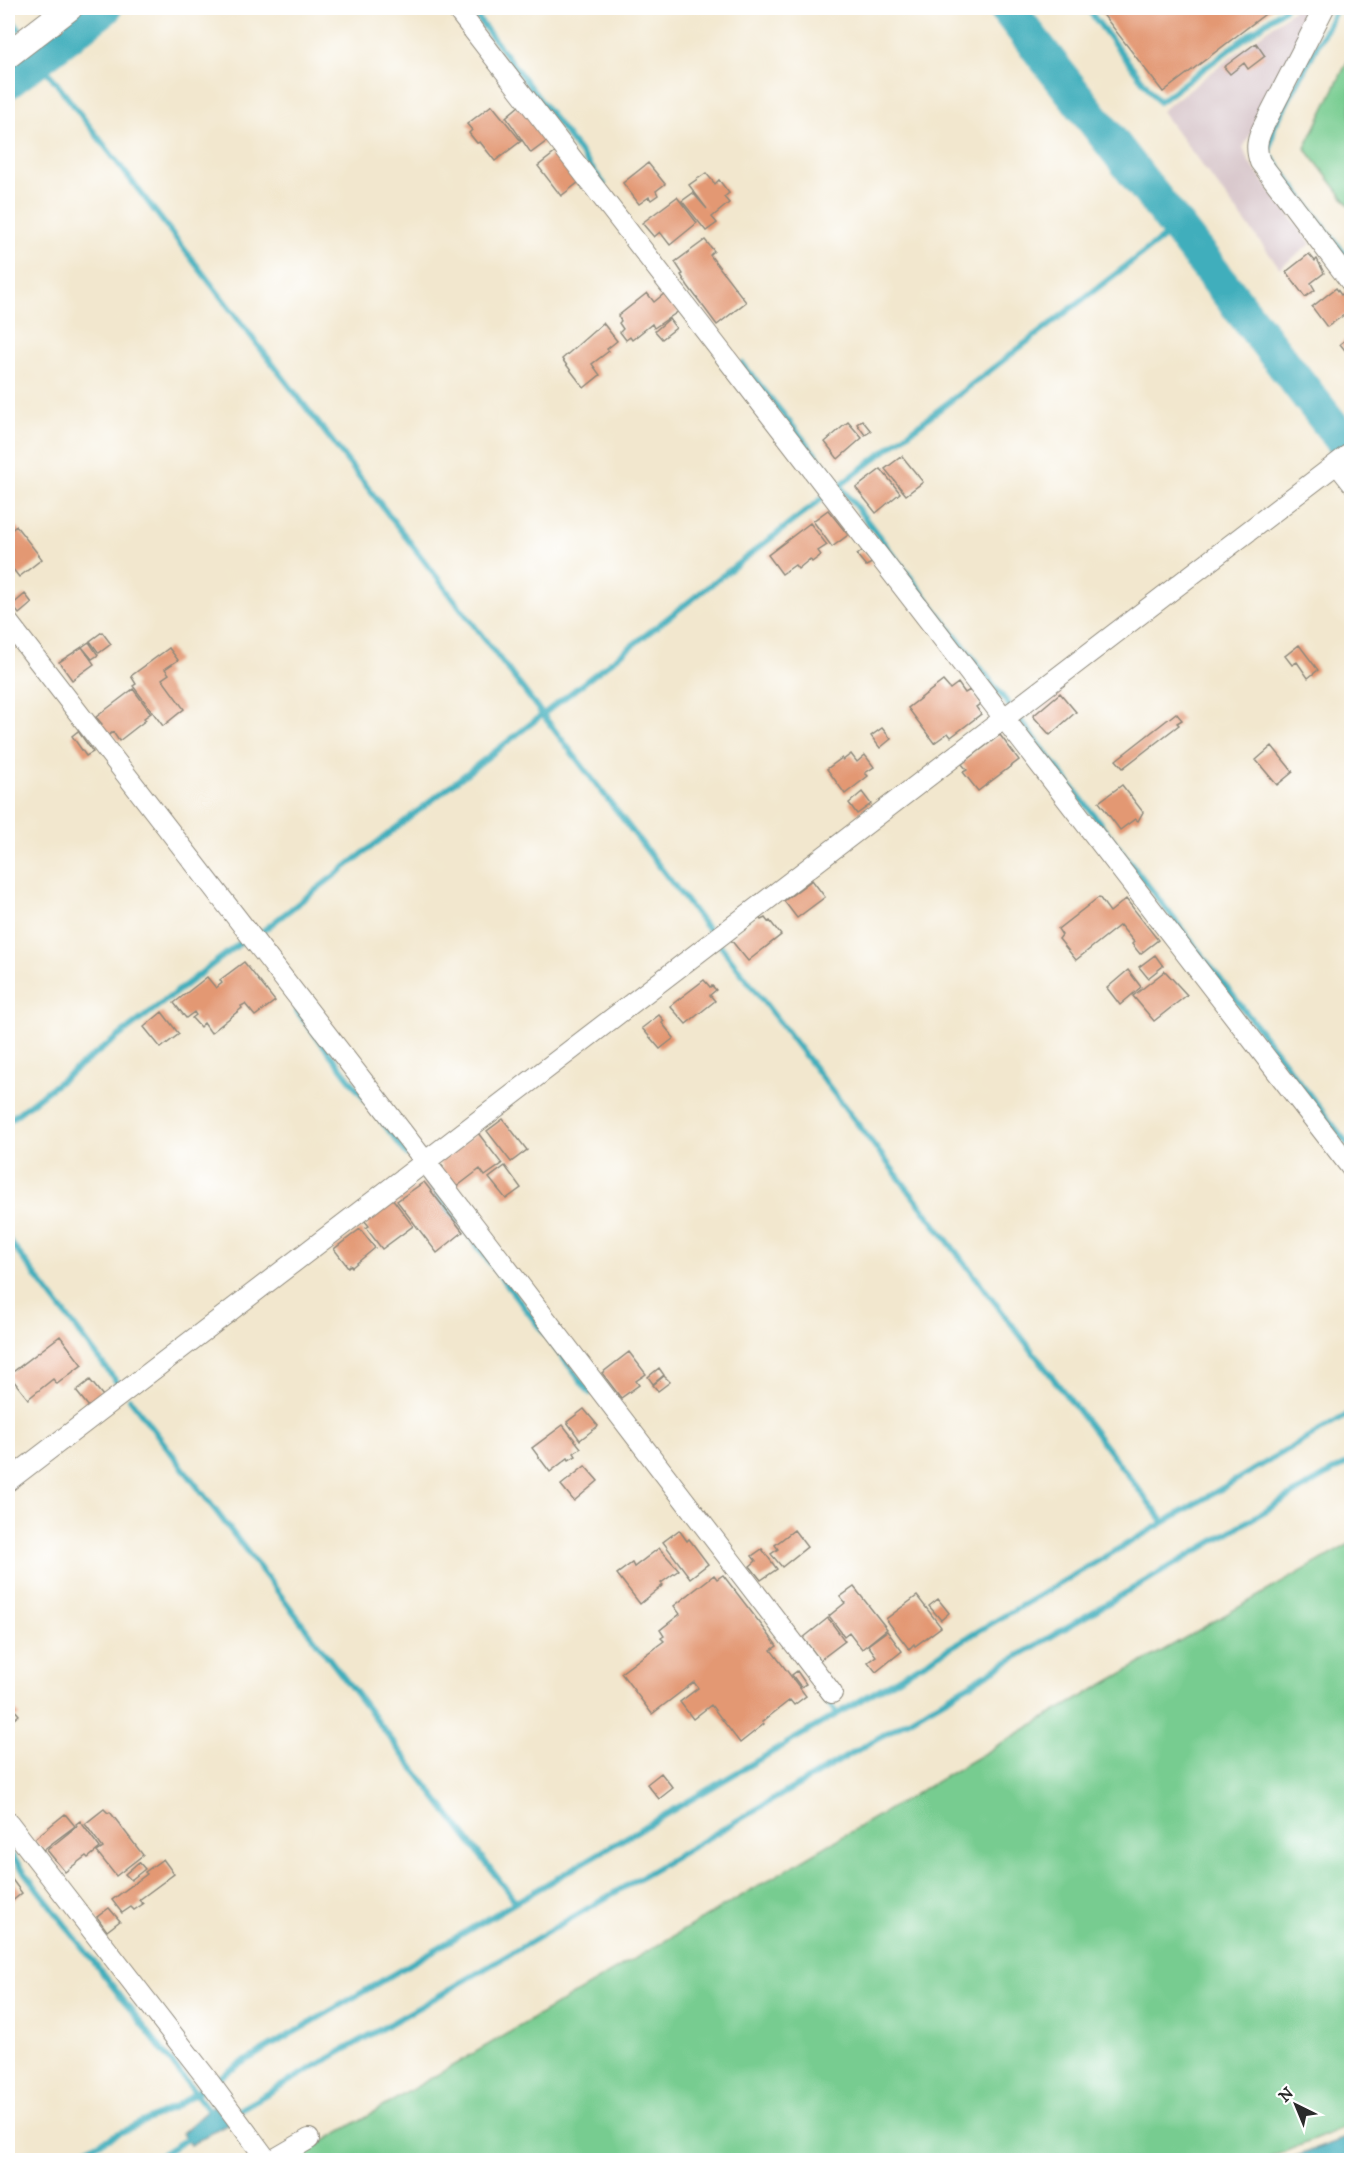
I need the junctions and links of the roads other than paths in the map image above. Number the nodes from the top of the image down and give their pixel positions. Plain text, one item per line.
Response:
1 (69, 8) edge
2 (456, 8) edge
3 (1324, 8) edge
4 (8, 55) edge
5 (1352, 284) edge
6 (1344, 458) edge
7 (1352, 483) edge
8 (8, 622) edge
9 (1010, 712) junction
10 (424, 1160) junction
11 (1352, 1169) edge
12 (8, 1481) edge
13 (832, 1693) dead end
14 (8, 1822) edge
15 (309, 2139) dead end
16 (267, 2160) edge
17 (273, 2160) edge

1 - 4 street
2 - 9 street
3 - 5 street
6 - 7 street
6 - 9 street
8 - 10 street
9 - 10 street
9 - 11 street
10 - 12 street
10 - 13 street
14 - 16 street
15 - 17 street

